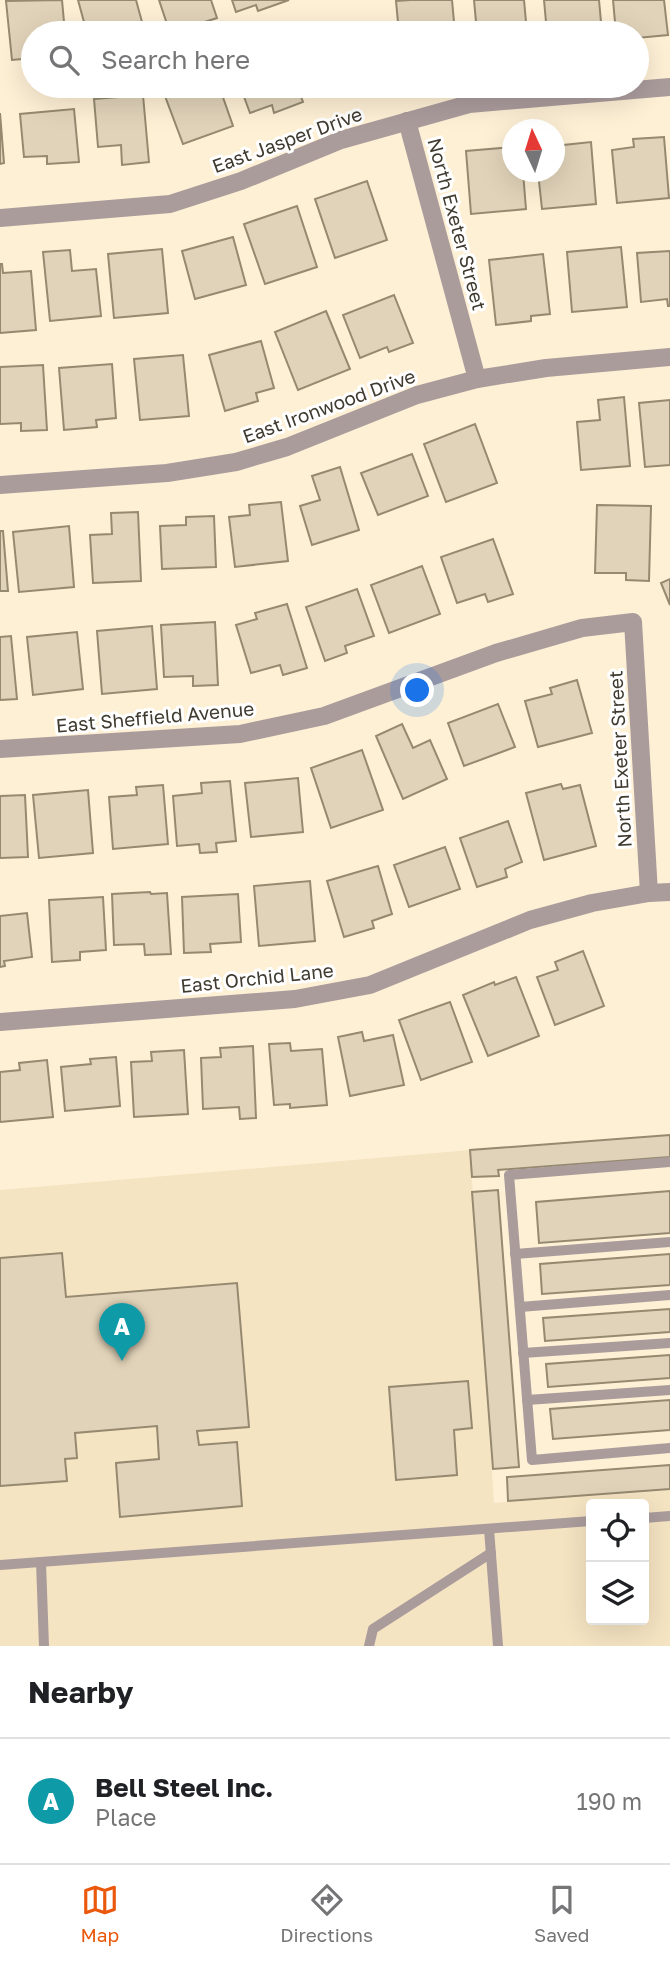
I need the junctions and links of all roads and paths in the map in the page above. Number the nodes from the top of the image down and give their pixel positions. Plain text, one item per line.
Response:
1 (670, 87) edge
2 (649, 89) edge
3 (541, 98) edge
4 (407, 121) junction
5 (0, 218) edge
6 (670, 358) edge
7 (477, 379) junction
8 (0, 485) edge
9 (634, 622) joint
10 (0, 749) edge
11 (670, 892) edge
12 (649, 893) junction
13 (0, 1022) edge
14 (670, 1162) edge
15 (670, 1242) edge
16 (515, 1254) junction
17 (670, 1295) edge
18 (520, 1307) junction
19 (670, 1343) edge
20 (523, 1353) junction
21 (670, 1390) edge
22 (527, 1400) junction
23 (670, 1448) edge
24 (670, 1516) edge
25 (649, 1518) edge
26 (586, 1521) edge
27 (489, 1529) junction
28 (491, 1553) junction
29 (41, 1562) junction
30 (0, 1565) edge
31 (44, 1646) edge
32 (369, 1646) edge
33 (498, 1646) edge

1 - 2 street, East Jasper Drive
3 - 4 street, East Jasper Drive
4 - 5 street, East Jasper Drive
4 - 7 street, North Exeter Street
6 - 7 street, East Ironwood Drive
7 - 8 street, East Ironwood Drive
9 - 10 street, East Sheffield Avenue
9 - 12 street, North Exeter Street
11 - 12 street, East Orchid Lane
12 - 13 street, East Orchid Lane
14 - 16 lane
15 - 16 lane
16 - 18 lane
17 - 18 lane
18 - 20 lane
19 - 20 lane
20 - 22 lane
21 - 22 lane
22 - 23 lane
24 - 25 lane
26 - 27 lane
27 - 28 lane
27 - 29 lane
28 - 32 lane
28 - 33 lane
29 - 30 lane
29 - 31 lane

